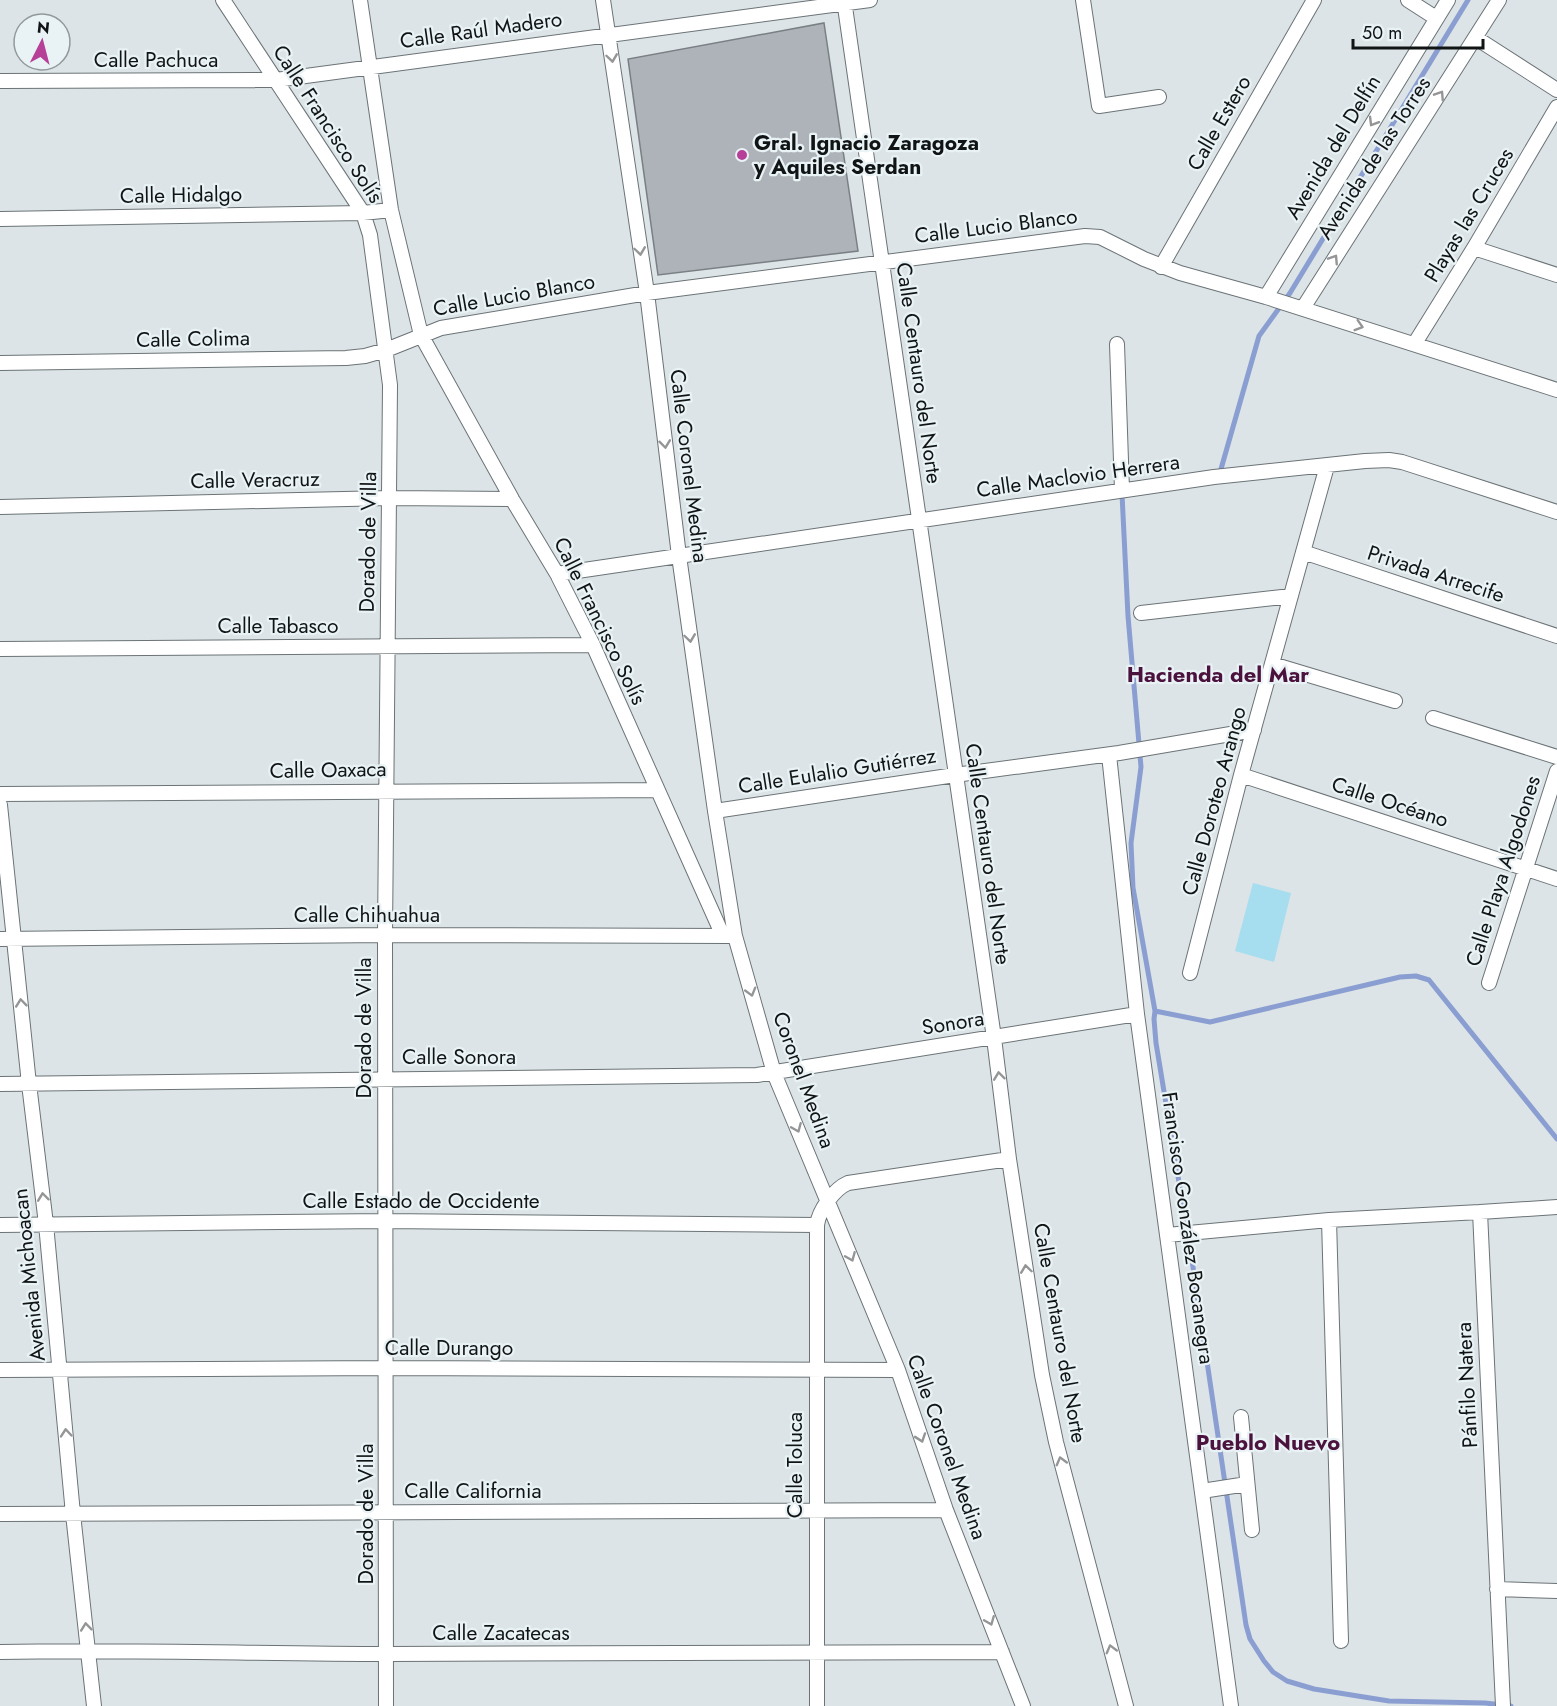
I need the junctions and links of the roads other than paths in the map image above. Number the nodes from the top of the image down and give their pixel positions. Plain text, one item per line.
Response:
1 (223, 0) edge
2 (360, 0) edge
3 (603, 0) edge
4 (870, 0) edge
5 (1083, 0) edge
6 (1314, 0) edge
7 (1408, 0) edge
8 (1448, 0) edge
9 (1499, 0) edge
10 (844, 2) edge
11 (1436, 18) junction
12 (609, 34) junction
13 (1476, 38) junction
14 (371, 67) junction
15 (276, 80) junction
16 (0, 81) edge
17 (1557, 90) edge
18 (1159, 97) dead end
19 (1557, 107) edge
20 (391, 210) junction
21 (363, 213) junction
22 (0, 219) edge
23 (1474, 248) junction
24 (882, 261) junction
25 (1161, 267) junction
26 (1557, 275) edge
27 (647, 293) junction
28 (1266, 297) junction
29 (1303, 308) junction
30 (421, 335) junction
31 (1415, 343) junction
32 (1117, 344) dead end
33 (386, 350) junction
34 (0, 363) edge
35 (1557, 390) edge
36 (1327, 466) junction
37 (1122, 490) junction
38 (389, 498) junction
39 (512, 499) junction
40 (0, 507) edge
41 (1557, 512) edge
42 (919, 520) junction
43 (1303, 552) junction
44 (679, 556) junction
45 (557, 574) junction
46 (1291, 596) junction
47 (1141, 613) dead end
48 (1557, 636) edge
49 (593, 645) junction
50 (387, 646) junction
51 (0, 649) edge
52 (1272, 664) junction
53 (1395, 701) dead end
54 (1433, 718) dead end
55 (1254, 730) junction
56 (1114, 754) junction
57 (1557, 757) edge
58 (1557, 771) edge
59 (955, 775) junction
60 (1241, 775) junction
61 (657, 790) junction
62 (387, 791) junction
63 (0, 794) edge
64 (0, 805) edge
65 (715, 811) junction
66 (1526, 868) junction
67 (1557, 879) edge
68 (385, 935) junction
69 (729, 936) junction
70 (0, 939) edge
71 (15, 939) junction
72 (1190, 973) dead end
73 (1489, 983) dead end
74 (1137, 1014) junction
75 (994, 1038) junction
76 (774, 1073) junction
77 (385, 1079) junction
78 (0, 1084) edge
79 (29, 1084) junction
80 (1009, 1159) junction
81 (828, 1203) junction
82 (1557, 1207) edge
83 (1480, 1212) junction
84 (1329, 1220) junction
85 (385, 1221) junction
86 (46, 1224) junction
87 (0, 1225) edge
88 (817, 1225) junction
89 (1174, 1234) junction
90 (386, 1368) junction
91 (0, 1370) edge
92 (60, 1370) junction
93 (816, 1370) junction
94 (898, 1370) junction
95 (1241, 1417) dead end
96 (1247, 1484) junction
97 (1202, 1491) junction
98 (816, 1510) junction
99 (946, 1510) junction
100 (387, 1512) junction
101 (0, 1514) edge
102 (73, 1514) junction
103 (1251, 1530) dead end
104 (1497, 1589) junction
105 (1557, 1591) edge
106 (1341, 1641) dead end
107 (88, 1650) junction
108 (0, 1652) edge
109 (1002, 1652) junction
110 (386, 1654) junction
111 (818, 1654) junction
112 (1503, 1700) edge
113 (94, 1706) edge
114 (386, 1706) edge
115 (818, 1706) edge
116 (1023, 1706) edge
117 (1126, 1706) edge
118 (1231, 1706) edge

1 - 15 street, Calle Francisco Solís
2 - 14 street, Calle Francisco Solís
3 - 12 street, Calle Coronel Medina
4 - 10 street, Calle Raúl Madero
5 - 18 street
6 - 25 street, Calle Estero
7 - 11 street
8 - 11 street
9 - 13 street, Avenida de las Torres
10 - 12 street, Calle Raúl Madero
10 - 24 street, Calle Centauro del Norte
11 -> 28 street, Avenida del Delfín
12 - 14 street, Calle Raúl Madero
12 -> 27 street, Calle Coronel Medina
13 - 17 street
29 -> 13 street, Avenida de las Torres
14 - 15 street, Calle Raúl Madero
14 - 20 street, Calle Francisco Solís
15 - 16 street, Calle Pachuca
15 - 21 street, Calle Francisco Solís
19 - 23 street, Playas las Cruces
20 - 21 street, Calle Hidalgo
20 - 30 street, Calle Francisco Solís
21 - 22 street, Calle Hidalgo
21 - 33 street, Calle Francisco Solís
23 - 26 street
23 - 31 street, Playas las Cruces
24 - 25 street, Calle Lucio Blanco
24 - 27 street, Calle Lucio Blanco
24 - 42 street, Calle Centauro del Norte
25 - 28 street, Calle Lucio Blanco
27 - 30 street, Calle Lucio Blanco
27 -> 44 street, Calle Coronel Medina
28 - 29 street, Calle Lucio Blanco
29 -> 31 street, Calle Lucio Blanco
30 - 33 street, Calle Lucio Blanco
30 - 39 street, Calle Francisco Solís
31 - 35 street, Calle Lucio Blanco
32 - 37 street
33 - 34 street, Calle Colima
33 - 38 street, Dorado de Villa
36 - 37 street, Calle Maclovio Herrera
36 - 41 street
36 - 43 street, Calle Doroteo Arango
37 - 42 street, Calle Maclovio Herrera
38 - 39 street, Calle Veracruz
38 - 40 street, Calle Veracruz
38 - 50 street, Dorado de Villa
39 - 45 street, Calle Francisco Solís
42 - 44 street, Calle Maclovio Herrera
42 - 59 street, Calle Centauro del Norte
43 - 46 street, Calle Doroteo Arango
43 - 48 street, Privada Arrecife
44 - 45 street, Calle Maclovio Herrera
44 -> 65 street, Calle Coronel Medina
45 - 49 street, Calle Francisco Solís
46 - 47 street
46 - 52 street, Calle Doroteo Arango
49 - 50 street, Calle Tabasco
49 - 61 street, Calle Francisco Solís
50 - 51 street, Calle Tabasco
50 - 62 street, Dorado de Villa
52 - 53 street
52 - 55 street, Calle Doroteo Arango
54 - 57 street
55 - 56 street, Calle Eulalio Gutiérrez
55 - 60 street, Calle Doroteo Arango
56 - 59 street, Calle Eulalio Gutiérrez
56 - 74 street, Francisco González Bocanegra
58 - 66 street, Calle Playa Algodones
59 - 65 street, Calle Eulalio Gutiérrez
59 - 75 street, Calle Centauro del Norte
60 - 66 street, Calle Océano
60 - 72 street, Calle Doroteo Arango
61 - 62 street, Calle Oaxaca
61 - 69 street, Calle Francisco Solís
62 - 63 street, Calle Oaxaca
62 - 68 street, Dorado de Villa
64 - 71 street, Avenida Michoacan
65 - 69 street, Calle Coronel Medina
66 - 67 street, Calle Océano
66 - 73 street, Calle Playa Algodones
68 - 69 street, Calle Chihuahua
68 - 71 street, Calle Chihuahua
68 - 77 street, Dorado de Villa
69 -> 76 street, Coronel Medina
70 - 71 street, Calle Chihuahua
79 -> 71 street, Avenida Michoacan
74 - 75 street, Sonora
74 - 89 street, Francisco González Bocanegra
75 - 76 street, Sonora
80 -> 75 street, Calle Centauro del Norte
76 - 77 street, Calle Sonora
76 -> 81 street, Coronel Medina
77 - 79 street, Calle Sonora
77 - 85 street, Dorado de Villa
78 - 79 street, Calle Sonora
86 -> 79 street, Avenida Michoacan
80 - 81 street
117 -> 80 street, Calle Centauro del Norte
81 - 88 street
81 -> 94 street, Calle Coronel Medina
82 - 83 street
83 - 84 street
83 - 104 street, Pánfilo Natera
84 - 89 street
84 - 106 street
85 - 86 street, Calle Estado de Occidente
85 - 88 street, Calle Estado de Occidente
85 - 90 street, Dorado de Villa
86 - 87 street, Calle Estado de Occidente
86 - 92 street, Avenida Michoacan
88 - 93 street, Calle Toluca
89 - 97 street, Francisco González Bocanegra
90 - 92 street, Calle Durango
90 - 93 street, Calle Durango
90 - 100 street, Dorado de Villa
91 - 92 street, Calle Durango
102 -> 92 street, Avenida Michoacan
93 - 94 street, Calle Durango
93 - 98 street, Calle Toluca
94 -> 99 street, Calle Coronel Medina
95 - 96 street
96 - 97 street
96 - 103 street
97 - 118 street, Francisco González Bocanegra
98 - 99 street, Calle California
98 - 100 street, Calle California
98 - 111 street, Calle Toluca
99 -> 109 street, Calle Coronel Medina
100 - 102 street, Calle California
100 - 110 street, Dorado de Villa
101 - 102 street, Calle California
107 -> 102 street, Avenida Michoacan
104 - 105 street
104 - 112 street, Pánfilo Natera
107 - 108 street, Calle Zacatecas
107 - 110 street, Calle Zacatecas
107 - 113 street, Avenida Michoacan
109 - 111 street, Calle Zacatecas
109 - 116 street, Calle Coronel Medina
110 - 111 street, Calle Zacatecas
110 - 114 street, Dorado de Villa
111 - 115 street, Calle Toluca

